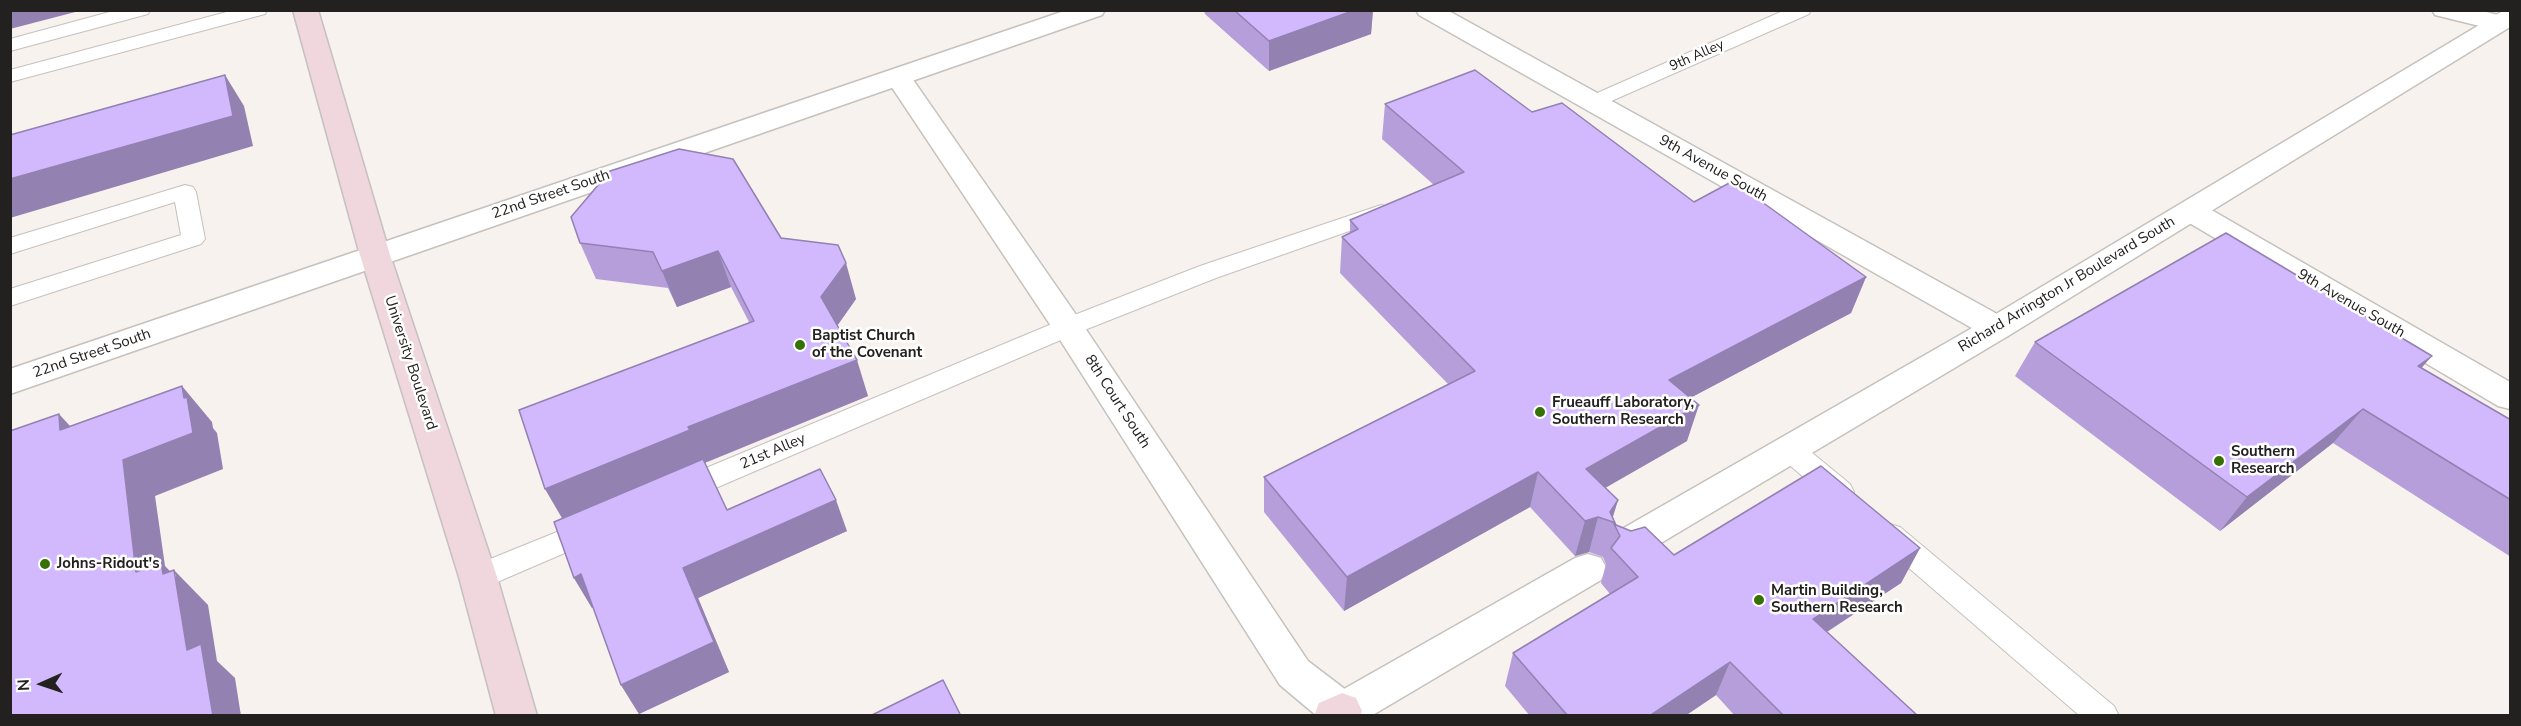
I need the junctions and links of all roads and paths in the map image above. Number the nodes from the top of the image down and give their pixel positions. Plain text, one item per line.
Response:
1 (141, 10) edge
2 (258, 10) edge
3 (305, 10) edge
4 (1093, 10) edge
5 (1428, 10) edge
6 (1802, 10) edge
7 (2444, 10) edge
8 (2507, 22) edge
9 (10, 45) edge
10 (10, 76) edge
11 (898, 77) junction
12 (1593, 102) junction
13 (1403, 204) edge
14 (2191, 211) junction
15 (10, 246) edge
16 (375, 255) junction
17 (10, 297) edge
18 (1068, 327) junction
19 (1997, 328) junction
20 (10, 382) edge
21 (2511, 397) edge
22 (1789, 449) junction
23 (662, 499) edge
24 (618, 518) edge
25 (1621, 548) edge
26 (1588, 569) dead end
27 (478, 577) junction
28 (1341, 714) edge
29 (517, 716) edge
30 (2103, 716) edge

1 - 9 lane
2 - 10 lane
3 - 16 main road, University Boulevard
4 - 11 street, 22nd Street South
5 - 12 street, 9th Avenue South
6 - 12 lane, 9th Alley
7 - 8 street
8 - 14 street, Richard Arrington Jr Boulevard South
11 - 16 street, 22nd Street South
11 - 18 street, 8th Court South
12 - 19 street, 9th Avenue South
13 - 18 lane, 21st Alley
14 - 19 street, Richard Arrington Jr Boulevard South
14 - 21 street, 9th Avenue South
15 - 17 lane
16 - 20 street, 22nd Street South
16 - 27 main road, University Boulevard
18 - 23 lane, 21st Alley
18 - 28 street, 8th Court South
19 - 22 street, Richard Arrington Jr Boulevard South
22 - 25 street, Richard Arrington Jr Boulevard South
22 - 30 lane
24 - 27 lane
26 - 28 street
27 - 29 main road, University Boulevard

